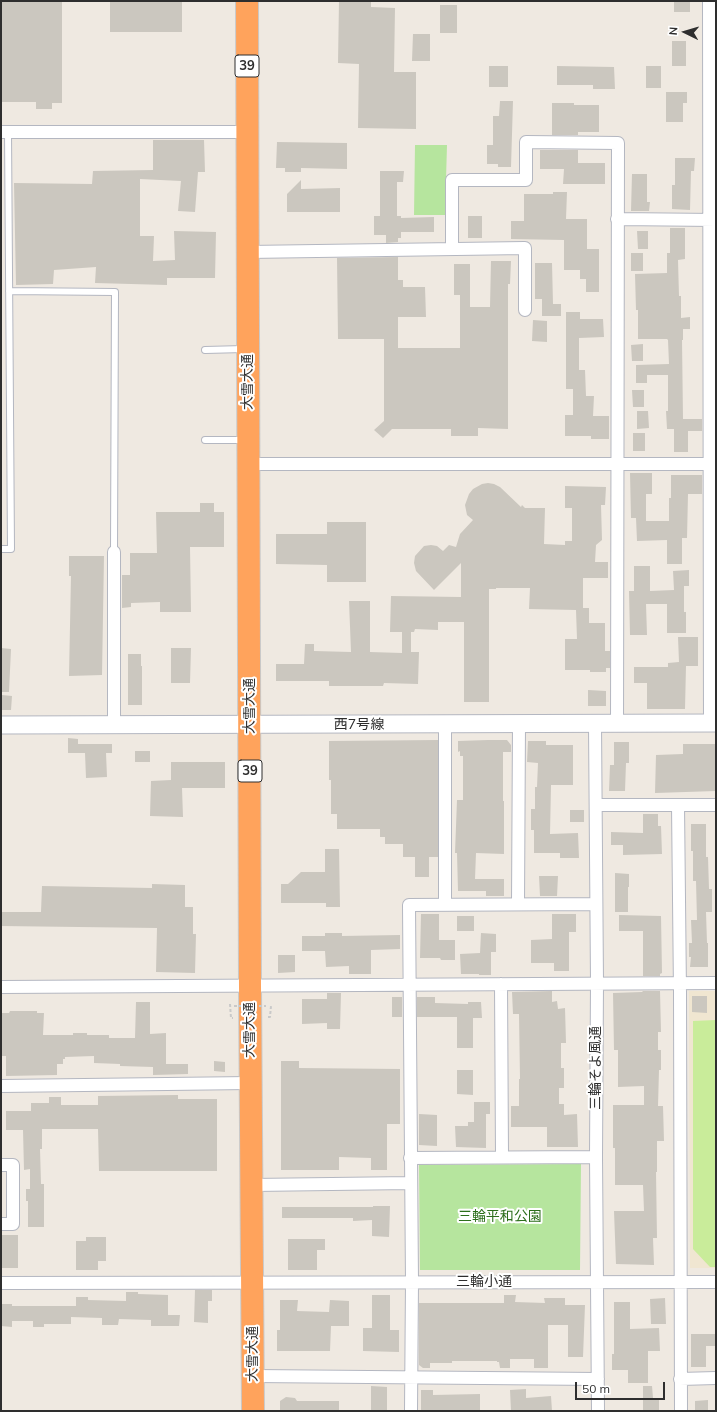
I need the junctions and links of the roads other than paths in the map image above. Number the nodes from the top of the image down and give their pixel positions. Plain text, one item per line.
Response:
1 (248, 1) edge
2 (709, 1) edge
3 (5, 132) edge
4 (247, 132) junction
5 (617, 219) junction
6 (712, 220) edge
7 (452, 249) junction
8 (248, 252) junction
9 (9, 291) junction
10 (525, 310) dead end
11 (248, 349) junction
12 (205, 350) dead end
13 (206, 440) dead end
14 (248, 440) junction
15 (249, 464) junction
16 (618, 464) junction
17 (713, 464) edge
18 (1, 549) edge
19 (114, 552) joint
20 (713, 723) edge
21 (445, 724) junction
22 (519, 724) junction
23 (595, 724) junction
24 (617, 724) junction
25 (1, 725) edge
26 (114, 725) junction
27 (250, 725) junction
28 (596, 805) junction
29 (678, 805) junction
30 (716, 805) edge
31 (445, 904) junction
32 (518, 904) junction
33 (596, 904) junction
34 (597, 983) junction
35 (680, 983) junction
36 (716, 983) edge
37 (501, 984) junction
38 (410, 985) junction
39 (1, 986) edge
40 (250, 986) junction
41 (250, 1083) junction
42 (1, 1086) edge
43 (502, 1156) junction
44 (596, 1157) junction
45 (410, 1158) junction
46 (1, 1165) edge
47 (411, 1183) junction
48 (252, 1185) junction
49 (1, 1224) edge
50 (412, 1282) junction
51 (598, 1282) junction
52 (680, 1282) junction
53 (716, 1282) edge
54 (1, 1283) edge
55 (253, 1283) junction
56 (254, 1376) junction
57 (411, 1378) junction
58 (680, 1378) junction
59 (716, 1378) edge
60 (598, 1379) junction
61 (253, 1411) edge
62 (411, 1411) edge
63 (598, 1411) edge
64 (681, 1411) edge

1 - 4 highway, 大雪大通 / 39
2 - 6 street
3 - 4 street
3 - 9 lane
4 - 8 highway, 大雪大通 / 39
5 - 6 street
5 - 7 street
5 - 16 street
6 - 17 street
7 - 8 street
7 - 10 street
8 - 11 highway, 大雪大通 / 39
9 - 18 lane
9 - 19 lane
11 - 12 lane
11 - 14 highway, 大雪大通 / 39
13 - 14 lane
14 - 15 highway, 大雪大通 / 39
15 - 16 street
15 - 27 highway, 大雪大通 / 39
16 - 17 street
16 - 24 street
17 - 20 street
19 - 26 street
20 - 24 street, 西7号線
21 - 22 street, 西7号線
21 - 27 street, 西7号線
21 - 31 street
22 - 23 street, 西7号線
22 - 32 street
23 - 24 street, 西7号線
23 - 28 street, 三輪そよ風通
25 - 26 street, 西7号線
26 - 27 street, 西7号線
27 - 40 highway, 大雪大通 / 39
28 - 29 street
28 - 33 street, 三輪そよ風通
29 - 30 street
29 - 35 street
31 - 32 street
31 - 38 street
32 - 33 street
33 - 34 street, 三輪そよ風通
34 - 35 street
34 - 37 street
34 - 44 street, 三輪そよ風通
35 - 36 street
35 - 52 street
37 - 38 street
37 - 43 street
38 - 40 street
38 - 45 street
39 - 40 street
40 - 41 highway, 大雪大通 / 39
41 - 42 street
41 - 48 highway, 大雪大通 / 39
43 - 44 street
43 - 45 street
44 - 51 street, 三輪そよ風通
45 - 47 street
46 - 49 street
47 - 48 street
47 - 50 street
48 - 55 highway, 大雪大通 / 39
50 - 51 street, 三輪小通
50 - 55 street, 三輪小通
50 - 57 street
51 - 52 street, 三輪小通
51 - 60 street, 三輪そよ風通
52 - 53 street, 三輪小通
52 - 58 street
54 - 55 street, 三輪小通
55 - 56 highway, 大雪大通 / 39
56 - 57 street
56 - 61 highway, 大雪大通 / 39
57 - 60 street
57 - 62 street
58 - 59 street
58 - 64 street
60 - 63 street, 三輪そよ風通

